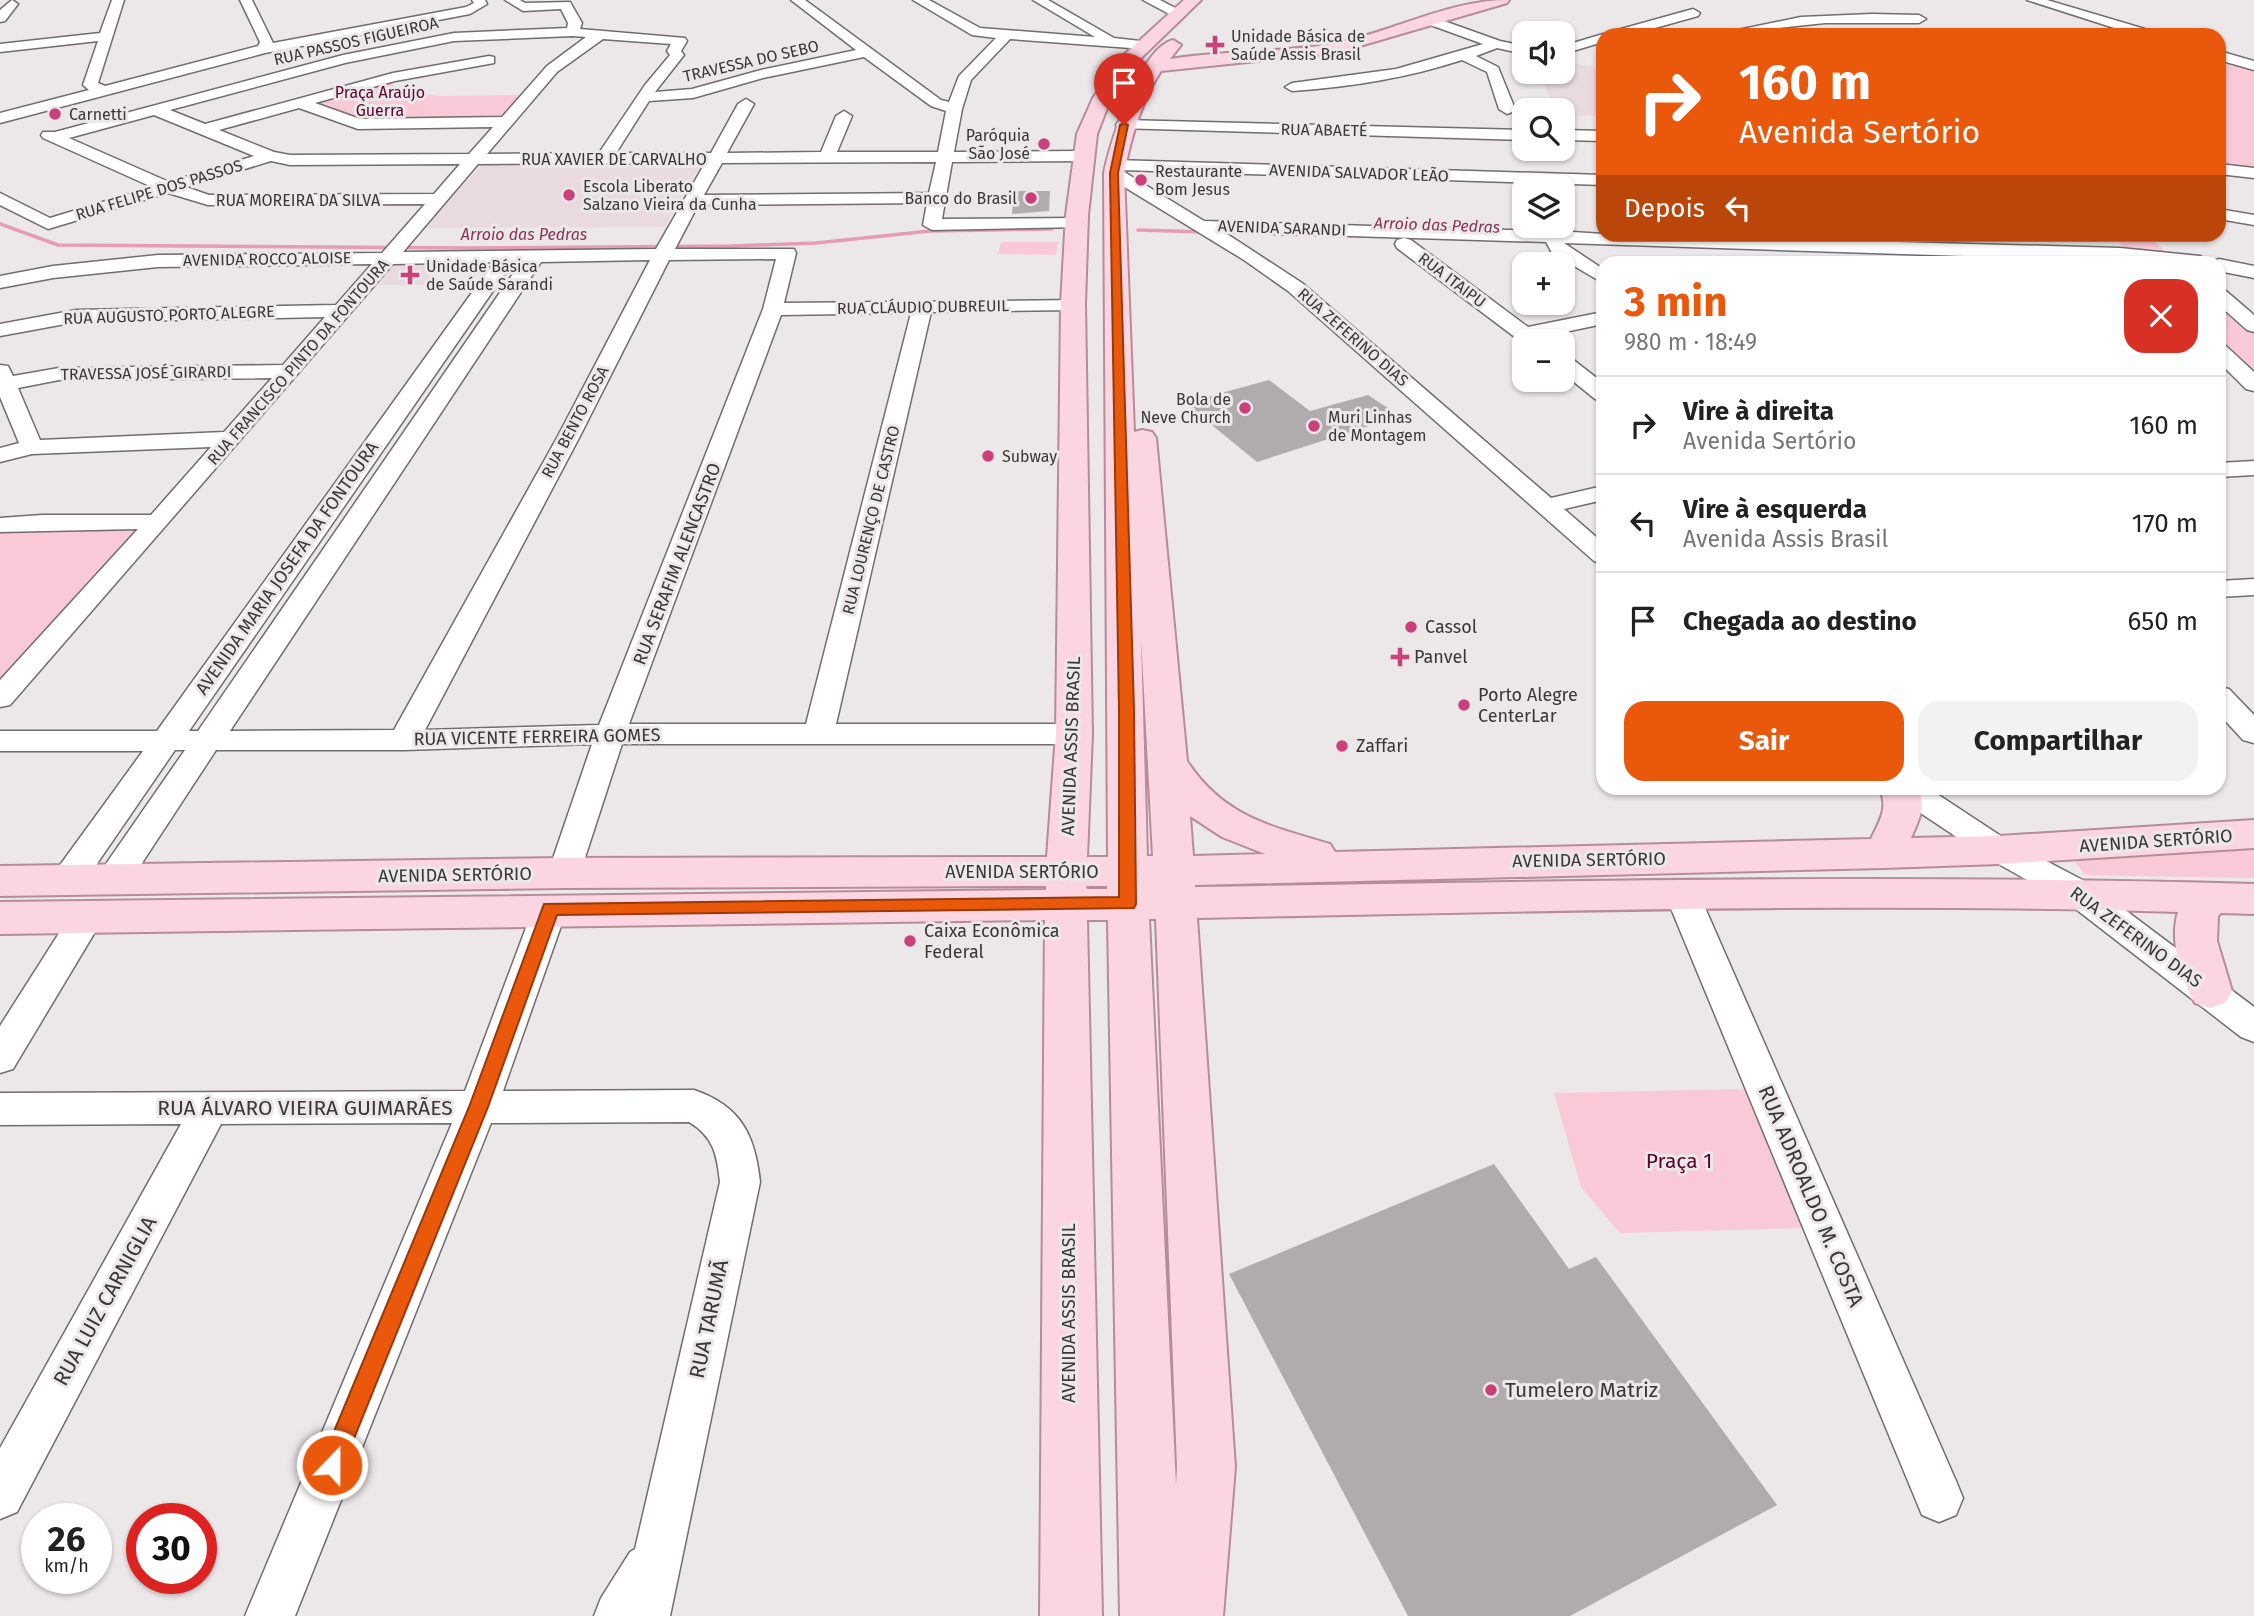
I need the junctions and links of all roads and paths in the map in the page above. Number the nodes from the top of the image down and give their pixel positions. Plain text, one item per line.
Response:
1 (118, 0) edge
2 (246, 0) edge
3 (797, 0) edge
4 (919, 0) edge
5 (1029, 0) edge
6 (1039, 0) edge
7 (1149, 0) edge
8 (1193, 0) edge
9 (1501, 0) edge
10 (1864, 0) edge
11 (1901, 0) edge
12 (2033, 0) edge
13 (2049, 0) edge
14 (488, 2) edge
15 (6, 3) edge
16 (1178, 13) junction
17 (1693, 13) dead end
18 (0, 18) edge
19 (1623, 18) dead end
20 (1883, 18) junction
21 (1430, 20) junction
22 (1650, 25) junction
23 (964, 26) junction
24 (1640, 28) edge
25 (1763, 28) edge
26 (1893, 28) edge
27 (2127, 28) edge
28 (2143, 28) edge
29 (572, 32) junction
30 (602, 33) junction
31 (1007, 34) junction
32 (106, 36) junction
33 (1100, 39) junction
34 (1596, 40) edge
35 (1146, 43) junction
36 (1496, 44) junction
37 (265, 45) junction
38 (1575, 46) edge
39 (1512, 47) edge
40 (0, 48) edge
41 (866, 52) junction
42 (2226, 55) edge
43 (1465, 56) junction
44 (193, 60) dead end
45 (489, 60) dead end
46 (2250, 62) edge
47 (1157, 63) junction
48 (2226, 64) edge
49 (1123, 68) junction
50 (1292, 87) dead end
51 (104, 91) junction
52 (642, 91) junction
53 (1102, 98) junction
54 (299, 103) junction
55 (746, 104) dead end
56 (954, 109) junction
57 (1507, 109) dead end
58 (155, 110) junction
59 (844, 116) dead end
60 (1, 117) edge
61 (506, 122) junction
62 (1124, 125) junction
63 (206, 129) junction
64 (1512, 134) edge
65 (1575, 135) edge
66 (1596, 136) edge
67 (54, 137) junction
68 (595, 150) junction
69 (270, 156) junction
70 (1083, 156) junction
71 (946, 157) junction
72 (827, 158) junction
73 (475, 159) junction
74 (717, 159) junction
75 (1114, 169) junction
76 (2226, 170) edge
77 (2254, 173) edge
78 (1596, 180) edge
79 (1575, 182) edge
80 (1512, 183) edge
81 (167, 187) junction
82 (1575, 188) edge
83 (1596, 189) edge
84 (0, 198) edge
85 (938, 198) junction
86 (440, 199) junction
87 (694, 200) junction
88 (2226, 215) edge
89 (2254, 220) edge
90 (1076, 223) junction
91 (1213, 232) junction
92 (1553, 239) edge
93 (1596, 241) edge
94 (1635, 242) edge
95 (2108, 242) edge
96 (2161, 243) dead end
97 (1404, 244) junction
98 (1825, 249) edge
99 (665, 250) junction
100 (394, 252) junction
101 (788, 253) joint
102 (1722, 253) junction
103 (508, 256) junction
104 (535, 256) junction
105 (1728, 256) edge
106 (1922, 256) edge
107 (2057, 256) edge
108 (2121, 256) edge
109 (2175, 256) edge
110 (2226, 266) edge
111 (1596, 272) edge
112 (2254, 272) edge
113 (2226, 277) edge
114 (0, 282) edge
115 (2254, 282) edge
116 (2226, 301) edge
117 (1073, 303) junction
118 (922, 307) junction
119 (773, 309) junction
120 (339, 311) junction
121 (1596, 320) edge
122 (2254, 326) edge
123 (1517, 329) edge
124 (1562, 329) edge
125 (0, 330) edge
126 (1117, 345) junction
127 (2226, 357) edge
128 (287, 371) junction
129 (1575, 372) edge
130 (3, 377) edge
131 (2226, 380) edge
132 (2252, 381) edge
133 (1596, 389) edge
134 (229, 439) junction
135 (32, 447) junction
136 (404, 450) junction
137 (370, 451) junction
138 (0, 456) edge
139 (2254, 468) edge
140 (2226, 470) edge
141 (1596, 495) edge
142 (1546, 506) junction
143 (158, 522) junction
144 (0, 525) edge
145 (1596, 550) edge
146 (2254, 587) edge
147 (2226, 589) edge
148 (0, 698) edge
149 (2226, 703) edge
150 (1126, 710) junction
151 (820, 733) junction
152 (2254, 733) edge
153 (610, 734) junction
154 (1074, 734) junction
155 (404, 740) junction
156 (0, 741) edge
157 (165, 741) junction
158 (207, 741) junction
159 (1168, 761) junction
160 (1902, 795) edge
161 (1916, 795) edge
162 (2254, 834) edge
163 (2077, 847) junction
164 (1999, 850) junction
165 (1884, 854) junction
166 (1359, 864) junction
167 (113, 880) junction
168 (0, 881) edge
169 (67, 881) junction
170 (1150, 887) junction
171 (1066, 889) junction
172 (557, 891) junction
173 (1682, 894) junction
174 (2080, 894) junction
175 (2210, 898) junction
176 (2254, 899) edge
177 (87, 917) junction
178 (0, 918) edge
179 (2210, 991) junction
180 (2254, 1027) edge
181 (0, 1058) edge
182 (694, 1106) joint
183 (478, 1107) junction
184 (210, 1108) junction
185 (0, 1109) edge
186 (0, 1495) edge
187 (1939, 1498) dead end
188 (659, 1550) junction
189 (270, 1616) edge
190 (619, 1616) edge
191 (645, 1616) edge
192 (1071, 1616) edge
193 (1151, 1616) edge
194 (1192, 1616) edge

1 - 32 street
2 - 37 street
3 - 41 street
4 - 23 street
5 - 33 street
6 - 33 street
7 - 16 street
8 - 16 main road, AVENIDA ASSIS BRASIL
9 - 21 main road
10 - 20 street
11 - 20 street
12 - 27 street
13 - 28 street
14 - 29 street
14 - 37 street
15 - 18 street
16 - 35 main road, AVENIDA ASSIS BRASIL
16 - 47 main road
17 - 22 street
19 - 22 street
20 - 25 street
20 - 26 street
21 - 36 street
21 - 47 main road
22 - 24 street
23 - 31 street
23 - 33 street
29 - 30 street, RUA PASSOS FIGUEIROA
29 - 58 street, RUA PASSOS FIGUEIROA
30 - 52 street, RUA PASSOS FIGUEIROA
30 - 61 street, RUA FRANCISCO PINTO DA FONTOURA
31 - 33 street
31 - 56 street
32 - 40 street
32 - 51 street
33 - 35 street
34 - 38 street
35 - 49 main road, AVENIDA ASSIS BRASIL
36 - 39 street
36 - 43 street
37 - 44 street
37 - 51 street
41 - 52 street, TRAVESSA DO SEBO
41 - 56 street
42 - 46 street
43 - 50 street
43 - 57 street
45 - 54 street
46 - 48 street
47 - 49 main road
47 - 62 main road
49 - 53 main road, AVENIDA ASSIS BRASIL
51 - 60 street
52 - 68 street
52 - 68 street
53 - 62 main road
53 - 70 main road, AVENIDA ASSIS BRASIL
54 - 61 street
54 - 63 street
55 - 74 street, RUA BENTO ROSA
56 - 71 street
58 - 63 street, RUA XAVIER DE CARVALHO
58 - 67 street, RUA PASSOS FIGUEIROA
59 - 72 street
60 - 67 street, RUA MOREIRA DA SILVA
61 - 73 street, RUA FRANCISCO PINTO DA FONTOURA
62 - 64 street, RUA ABAETÉ
62 - 75 main road
63 - 69 street, RUA XAVIER DE CARVALHO
65 - 66 street
67 - 81 street, RUA MOREIRA DA SILVA
68 - 73 street, RUA XAVIER DE CARVALHO
68 - 74 street, RUA XAVIER DE CARVALHO
69 - 73 street, RUA XAVIER DE CARVALHO
69 - 81 street, RUA FELIPE DOS PASSOS
70 - 71 street, RUA XAVIER DE CARVALHO
70 - 75 main road
70 - 90 main road, AVENIDA ASSIS BRASIL
71 - 72 street, RUA XAVIER DE CARVALHO
71 - 85 street
72 - 74 street, RUA XAVIER DE CARVALHO
73 - 86 street, RUA FRANCISCO PINTO DA FONTOURA
74 - 87 street, RUA BENTO ROSA
75 - 80 street, AVENIDA SALVADOR LEÃO
75 - 91 street, RUA ZEFERINO DIAS
75 - 126 main road
76 - 77 street
78 - 79 street, AVENIDA SALVADOR LEÃO
81 - 84 street, RUA FELIPE DOS PASSOS
81 - 86 street, RUA MOREIRA DA SILVA
82 - 83 street
85 - 87 street
85 - 90 street
86 - 100 street, RUA FRANCISCO PINTO DA FONTOURA
87 - 99 street, RUA BENTO ROSA
88 - 89 street
90 - 117 main road, AVENIDA ASSIS BRASIL
91 - 92 street, AVENIDA SARANDI
91 - 97 street, AVENIDA SARANDI
91 - 142 street, RUA ZEFERINO DIAS
92 - 93 street, AVENIDA SARANDI
92 - 97 street, AVENIDA SARANDI
92 - 102 street, AVENIDA SARANDI
92 - 111 street
94 - 98 street, AVENIDA SARANDI
95 - 108 street
96 - 109 street
97 - 123 street, RUA ITAIPU
98 - 102 street, AVENIDA SARANDI
98 - 106 street, AVENIDA SARANDI
98 - 107 street, AVENIDA SARANDI
99 - 101 street, AVENIDA ROCCO ALOISE
99 - 104 street, AVENIDA ROCCO ALOISE
99 - 155 street, RUA BENTO ROSA
100 - 103 street, AVENIDA ROCCO ALOISE
100 - 114 street, AVENIDA ROCCO ALOISE
100 - 120 street, RUA FRANCISCO PINTO DA FONTOURA
101 - 119 street, RUA SERAFIM ALENCASTRO
102 - 105 street
103 - 104 street, AVENIDA ROCCO ALOISE
103 - 137 street, AVENIDA MARIA JOSEFA DA FONTOURA
104 - 136 street, AVENIDA MARIA JOSEFA DA FONTOURA
110 - 112 street
113 - 115 street
116 - 122 street
117 - 118 street, RUA CLÁUDIO DUBREUIL
117 - 154 main road, AVENIDA ASSIS BRASIL
118 - 119 street, RUA CLÁUDIO DUBREUIL
118 - 151 street, RUA LOURENÇO DE CASTRO
119 - 153 street, RUA SERAFIM ALENCASTRO
120 - 125 street, RUA AUGUSTO PORTO ALEGRE
120 - 128 street, RUA FRANCISCO PINTO DA FONTOURA
121 - 124 street
126 - 150 main road
126 - 159 main road
127 - 132 street
128 - 130 street, TRAVESSA JOSÉ GIRARDI
128 - 134 street, RUA FRANCISCO PINTO DA FONTOURA
129 - 133 street
130 - 135 street
131 - 132 street
134 - 135 street
134 - 143 street, RUA FRANCISCO PINTO DA FONTOURA
135 - 138 street
136 - 137 street
136 - 158 street, AVENIDA MARIA JOSEFA DA FONTOURA
137 - 157 street, AVENIDA MARIA JOSEFA DA FONTOURA
139 - 140 street
141 - 142 street
142 - 145 street, RUA ZEFERINO DIAS
143 - 144 street
143 - 148 street, RUA FRANCISCO PINTO DA FONTOURA
146 - 147 street
149 - 152 street
150 - 159 main road
150 - 170 main road
151 - 153 street, RUA VICENTE FERREIRA GOMES
151 - 154 street, RUA VICENTE FERREIRA GOMES
153 - 155 street, RUA VICENTE FERREIRA GOMES
153 - 172 street, RUA SERAFIM ALENCASTRO
154 - 171 main road, AVENIDA ASSIS BRASIL
155 - 158 street, RUA VICENTE FERREIRA GOMES
156 - 157 street, RUA VICENTE FERREIRA GOMES
157 - 158 street, RUA VICENTE FERREIRA GOMES
157 - 169 street, AVENIDA MARIA JOSEFA DA FONTOURA
158 - 167 street, AVENIDA MARIA JOSEFA DA FONTOURA
159 - 166 main road
159 - 170 main road
160 - 165 main road
161 - 164 street, RUA ZEFERINO DIAS
162 - 163 main road, AVENIDA SERTÓRIO
163 - 164 main road, AVENIDA SERTÓRIO
163 - 174 main road
164 - 165 main road, AVENIDA SERTÓRIO
164 - 174 street, RUA ZEFERINO DIAS
165 - 166 main road, AVENIDA SERTÓRIO
166 - 170 main road, AVENIDA SERTÓRIO
167 - 169 main road, AVENIDA SERTÓRIO
167 - 172 main road, AVENIDA SERTÓRIO
168 - 169 main road, AVENIDA SERTÓRIO
170 - 171 main road, AVENIDA SERTÓRIO
170 - 173 main road, AVENIDA SERTÓRIO
170 - 193 main road
170 - 194 main road
171 - 172 main road, AVENIDA SERTÓRIO
171 - 192 main road, AVENIDA ASSIS BRASIL
172 - 177 main road, AVENIDA SERTÓRIO
172 - 183 street, RUA SERAFIM ALENCASTRO
173 - 174 main road, AVENIDA SERTÓRIO
173 - 187 street, RUA ADROALDO M. COSTA
174 - 175 main road, AVENIDA SERTÓRIO
174 - 179 street, RUA ZEFERINO DIAS
175 - 176 main road, AVENIDA SERTÓRIO
175 - 179 main road
177 - 178 main road, AVENIDA SERTÓRIO
177 - 181 street
179 - 180 street, RUA ZEFERINO DIAS
182 - 183 street, RUA ÁLVARO VIEIRA GUIMARÃES
182 - 188 street, RUA TARUMÃ
183 - 184 street, RUA ÁLVARO VIEIRA GUIMARÃES
183 - 189 street, RUA SERAFIM ALENCASTRO
184 - 185 street, RUA ÁLVARO VIEIRA GUIMARÃES
184 - 186 street, RUA LUIZ CARNIGLIA
188 - 190 street
188 - 191 street, RUA TARUMÃ

